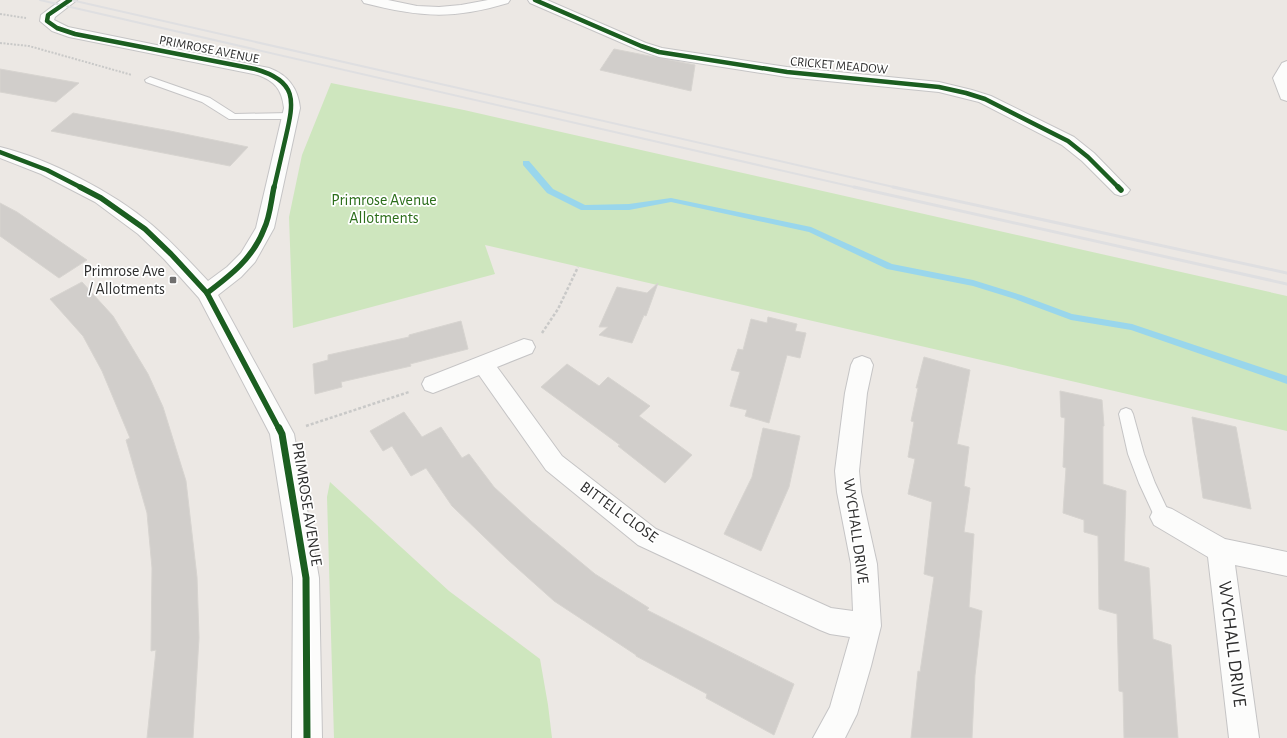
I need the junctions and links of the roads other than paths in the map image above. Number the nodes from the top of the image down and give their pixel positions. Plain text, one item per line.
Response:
1 (70, 0) edge
2 (369, 0) edge
3 (503, 0) edge
4 (535, 0) edge
5 (1287, 66) edge
6 (150, 80) road end
7 (1287, 96) edge
8 (290, 116) junction
9 (0, 152) edge
10 (1122, 190) dead end
11 (207, 293) junction
12 (524, 347) road end
13 (483, 364) junction
14 (862, 365) dead end
15 (434, 384) road end
16 (1126, 414) dead end
17 (1163, 517) joint
18 (1220, 550) junction
19 (1287, 564) edge
20 (866, 626) junction
21 (307, 738) edge
22 (828, 738) edge
23 (1244, 738) edge

1 - 8 street, PRIMROSE AVENUE
2 - 3 street
4 - 10 street, CRICKET MEADOW
5 - 7 street
6 - 8 lane
8 - 11 street, PRIMROSE AVENUE
9 - 11 street, PRIMROSE AVENUE
11 - 21 street, PRIMROSE AVENUE
12 - 13 street
13 - 15 street
13 - 20 street, BITTELL CLOSE
14 - 20 street, WYCHALL DRIVE
16 - 17 lane
17 - 18 street
18 - 19 street
18 - 23 street, WYCHALL DRIVE
20 - 22 street, WYCHALL DRIVE

